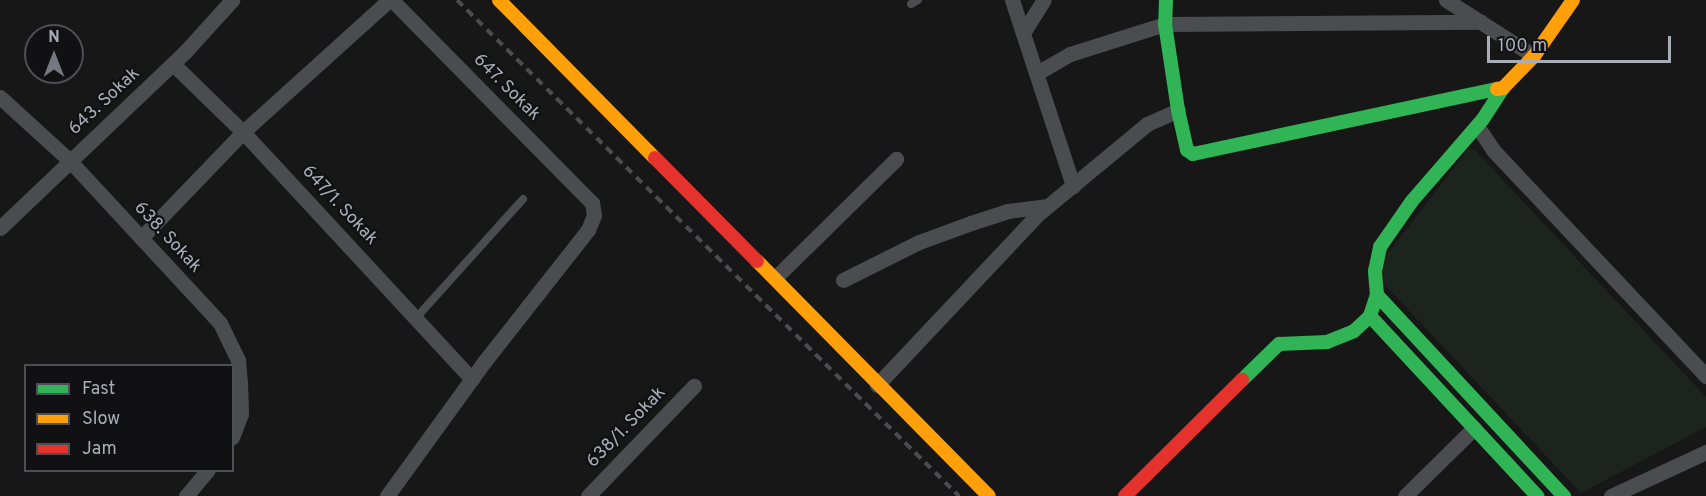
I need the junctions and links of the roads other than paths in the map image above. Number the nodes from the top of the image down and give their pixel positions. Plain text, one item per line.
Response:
1 (232, 0) edge
2 (390, 0) edge
3 (499, 0) edge
4 (1012, 0) edge
5 (1044, 0) edge
6 (1166, 0) edge
7 (1446, 0) edge
8 (1573, 0) edge
9 (1480, 22) junction
10 (1165, 24) junction
11 (1023, 33) junction
12 (1534, 56) junction
13 (173, 64) junction
14 (1037, 73) junction
15 (1503, 88) junction
16 (0, 97) edge
17 (1178, 110) junction
18 (1477, 126) junction
19 (243, 132) junction
20 (896, 159) dead end
21 (70, 161) junction
22 (1073, 186) junction
23 (523, 199) dead end
24 (1049, 206) junction
25 (0, 228) edge
26 (141, 238) junction
27 (775, 278) junction
28 (843, 280) dead end
29 (1377, 295) junction
30 (1370, 316) junction
31 (416, 318) junction
32 (1706, 376) edge
33 (472, 379) junction
34 (877, 385) junction
35 (694, 386) dead end
36 (1474, 428) junction
37 (234, 432) edge
38 (1706, 452) edge
39 (207, 472) edge
40 (190, 495) edge
41 (387, 496) edge
42 (588, 496) edge
43 (989, 496) edge
44 (1125, 496) edge
45 (1405, 496) edge
46 (1538, 496) edge
47 (1564, 496) edge
48 (1611, 496) edge

1 - 13 street, 643. Sokak
2 - 19 street
2 - 33 street, 647. Sokak
3 - 27 street
4 - 11 street
5 - 11 street
6 - 10 street
7 - 9 street
8 - 12 street
9 - 10 street
9 - 12 street
10 - 14 street
10 - 17 street
11 - 14 street
12 - 15 street
13 - 19 street, 647/1. Sokak
13 - 21 street, 643. Sokak
14 - 22 street
15 - 17 street
15 - 18 street
16 - 21 street, 638. Sokak
17 - 22 street
18 - 29 street
18 - 32 street
19 - 26 street
19 - 31 street, 647/1. Sokak
20 - 27 street
21 - 25 street, 643. Sokak
21 - 26 street, 638. Sokak
22 - 24 street
23 - 31 lane
24 - 28 street
24 - 34 street
26 - 37 street, 638. Sokak
27 - 34 street
29 - 30 street
29 - 47 street
30 - 36 street
30 - 44 street
31 - 33 street, 647/1. Sokak
33 - 41 street
34 - 43 street
35 - 42 street, 638/1. Sokak
36 - 45 street
36 - 46 street
38 - 48 street
39 - 40 street

